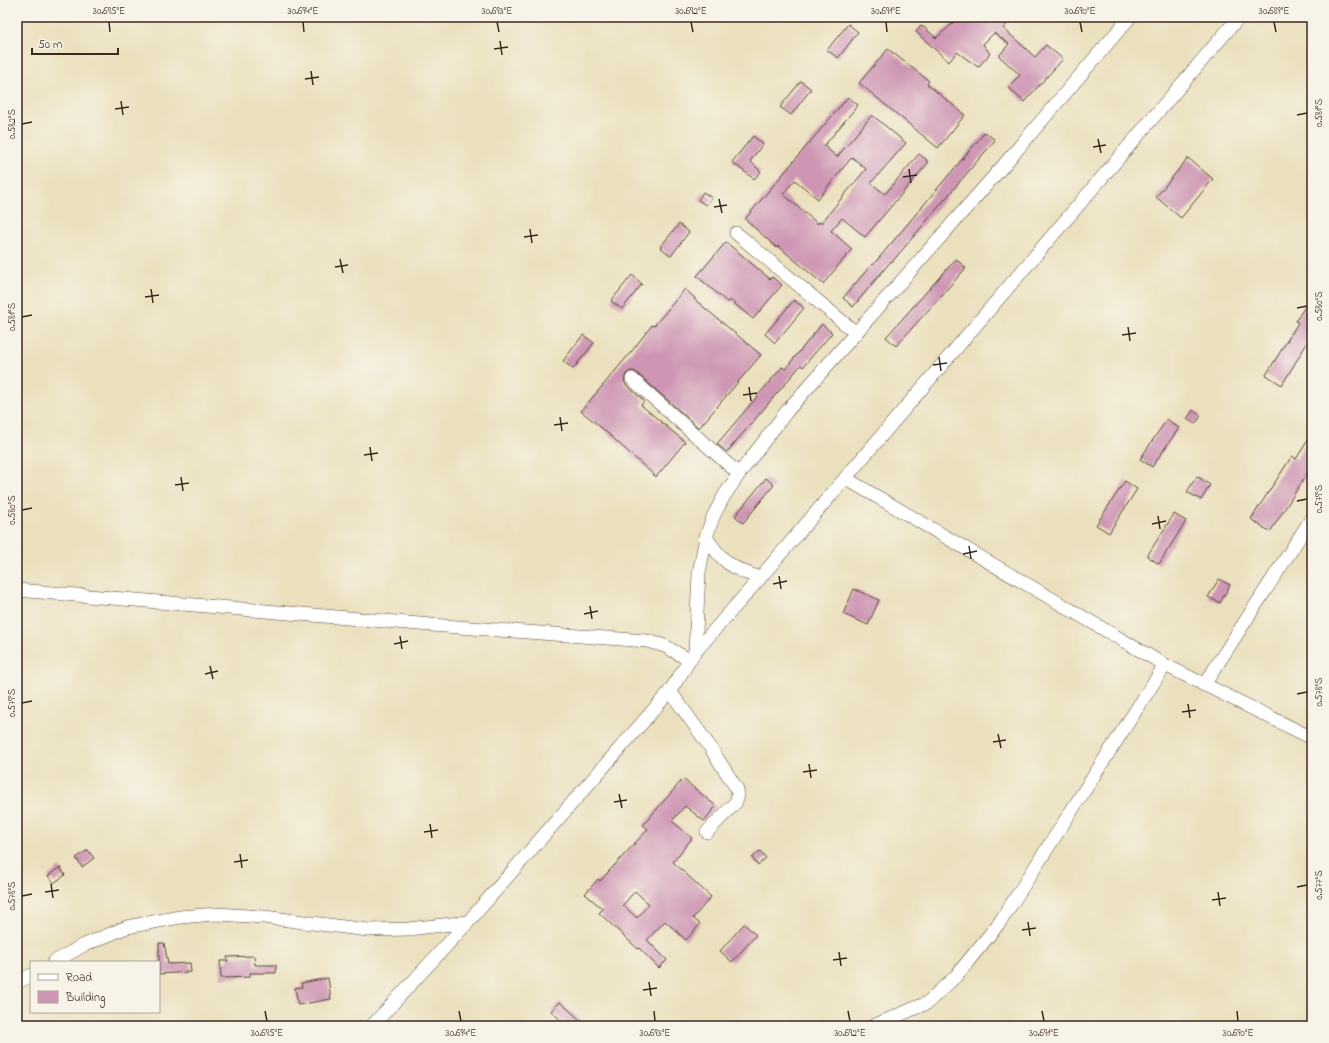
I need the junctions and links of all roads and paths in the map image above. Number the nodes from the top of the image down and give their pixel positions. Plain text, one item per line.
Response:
1 (1130, 17) edge
2 (1239, 17) edge
3 (736, 233) dead end
4 (856, 333) junction
5 (632, 380) dead end
6 (739, 474) junction
7 (845, 478) junction
8 (1312, 518) edge
9 (706, 537) junction
10 (760, 578) junction
11 (17, 590) edge
12 (692, 656) junction
13 (1165, 665) junction
14 (1204, 685) junction
15 (670, 691) junction
16 (1312, 738) edge
17 (707, 832) dead end
18 (468, 922) junction
19 (56, 961) edge
20 (30, 976) edge
21 (17, 983) edge
22 (372, 1026) edge
23 (873, 1026) edge

1 - 4 street
2 - 7 street
3 - 4 street
4 - 6 street
5 - 6 street
6 - 9 street
7 - 10 street
7 - 13 street
8 - 14 street
9 - 10 street
9 - 12 street
10 - 12 street
11 - 12 street
12 - 15 street
13 - 14 street
13 - 23 street
14 - 16 street
15 - 17 street
15 - 18 street
18 - 19 street
18 - 22 street
20 - 21 street

